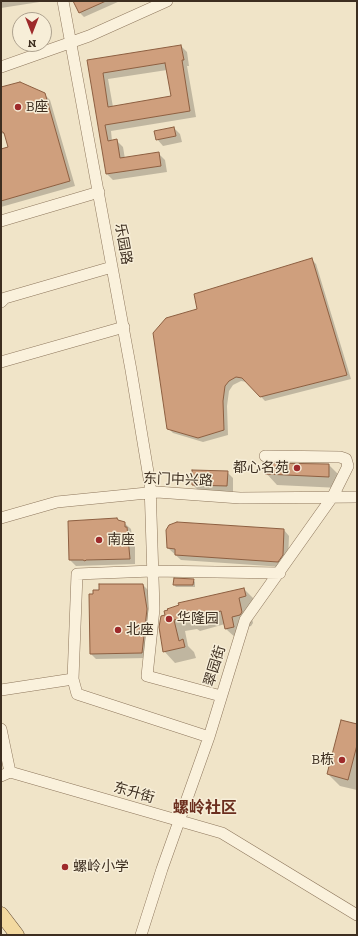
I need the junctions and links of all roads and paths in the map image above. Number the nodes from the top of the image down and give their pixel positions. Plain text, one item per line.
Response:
1 (64, 1) edge
2 (167, 1) edge
3 (71, 43) junction
4 (1, 67) edge
5 (99, 192) junction
6 (1, 221) edge
7 (112, 267) junction
8 (1, 302) edge
9 (124, 327) junction
10 (1, 362) edge
11 (265, 456) dead end
12 (150, 492) junction
13 (333, 496) junction
14 (357, 497) edge
15 (1, 518) edge
16 (152, 571) junction
17 (280, 573) junction
18 (73, 679) junction
19 (1, 690) edge
20 (221, 696) junction
21 (1, 730) edge
22 (209, 737) junction
23 (6, 774) edge
24 (180, 822) junction
25 (2, 915) edge
26 (357, 915) edge
27 (17, 935) edge
28 (24, 935) edge
29 (141, 935) edge

1 - 3 street, 乐园路
2 - 3 street
3 - 4 street
3 - 5 street, 乐园路
5 - 6 street
5 - 7 street, 乐园路
7 - 8 street
7 - 9 street, 乐园路
9 - 10 street
9 - 12 street, 乐园路
11 - 13 street, 翠园街
12 - 13 street, 东门中兴路
12 - 15 street, 东门中兴路
12 - 16 street, 乐园路
13 - 14 street, 东门中兴路
13 - 17 street, 翠园街
16 - 17 street
16 - 18 street
16 - 20 street, 乐园路
17 - 20 street, 翠园街
18 - 19 street
18 - 22 street
20 - 22 street, 翠园街
21 - 23 street
22 - 24 street, 翠园街
23 - 24 street, 东升街
24 - 26 street, 东升街
24 - 29 street, 翠园街
25 - 27 main road
25 - 28 street

